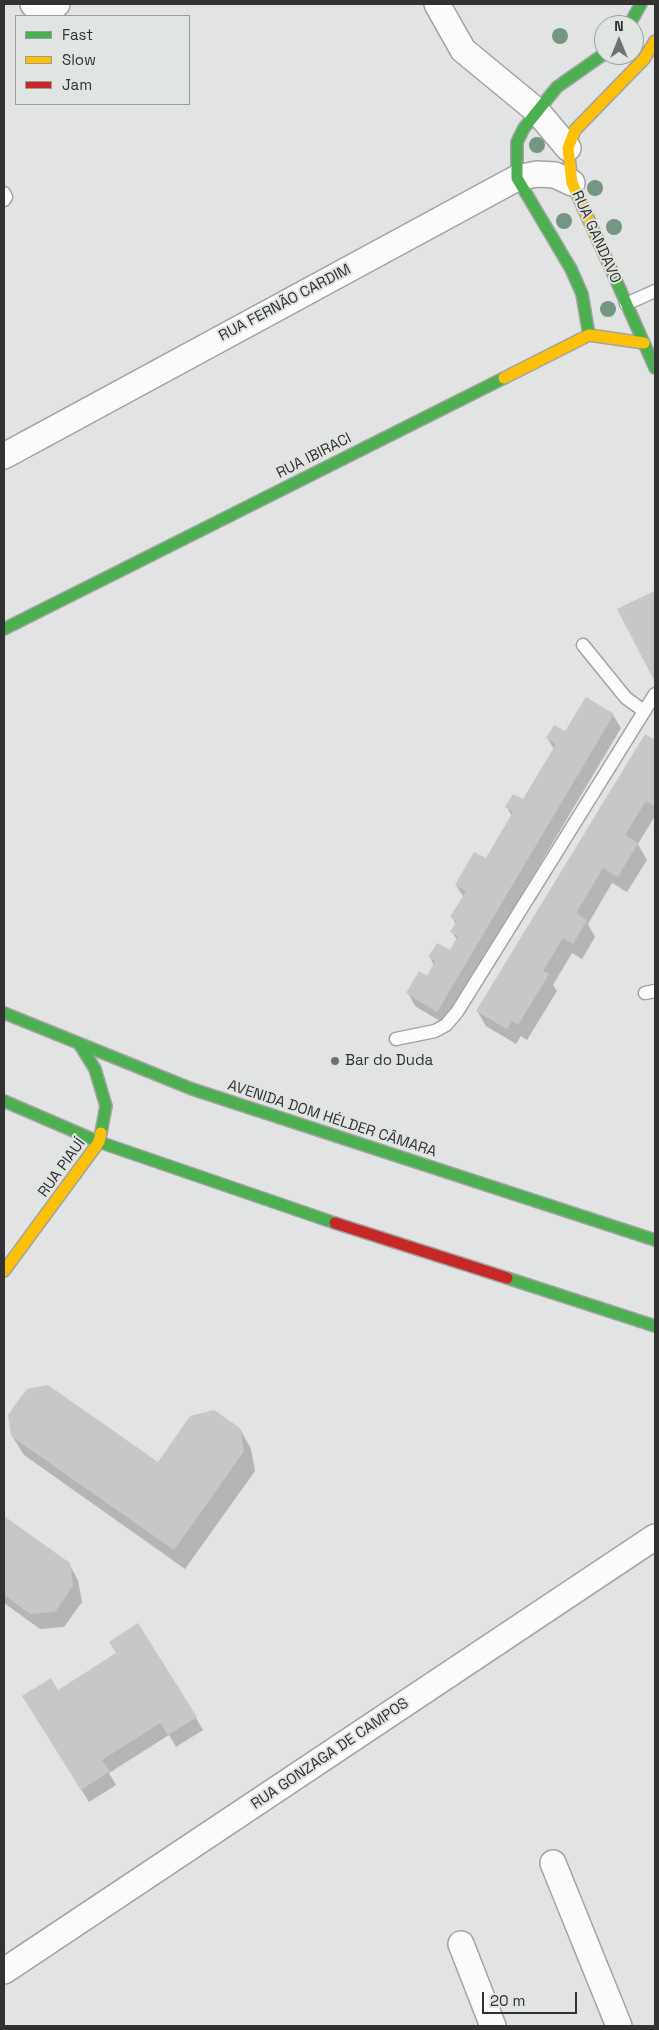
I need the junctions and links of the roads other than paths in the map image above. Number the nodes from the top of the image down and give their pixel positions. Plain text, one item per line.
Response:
1 (437, 4) edge
2 (641, 4) edge
3 (634, 15) edge
4 (655, 41) edge
5 (594, 60) edge
6 (537, 111) junction
7 (568, 148) junction
8 (517, 178) junction
9 (572, 183) junction
10 (4, 193) edge
11 (4, 200) edge
12 (655, 291) edge
13 (626, 304) junction
14 (588, 335) junction
15 (644, 343) junction
16 (655, 368) edge
17 (4, 456) edge
18 (4, 629) edge
19 (583, 646) dead end
20 (655, 694) edge
21 (644, 711) junction
22 (4, 1013) edge
23 (396, 1039) dead end
24 (80, 1045) junction
25 (4, 1101) edge
26 (99, 1142) junction
27 (655, 1240) edge
28 (4, 1271) edge
29 (655, 1326) edge
30 (655, 1536) edge
31 (553, 1863) dead end
32 (461, 1944) dead end
33 (4, 1972) edge
34 (493, 2026) edge
35 (619, 2026) edge

1 - 6 street
2 - 3 street
4 - 7 street
5 - 6 street
6 - 7 street
6 - 8 street
7 - 9 street, RUA GANDAVO
8 - 9 street, RUA FERNÃO CARDIM
8 - 14 street
8 - 17 street, RUA FERNÃO CARDIM
9 - 13 street, RUA GANDAVO
10 - 11 lane
12 - 13 lane
13 - 15 street, RUA GANDAVO
14 - 15 street
14 - 18 street, RUA IBIRACI
15 - 16 street, RUA GANDAVO
19 - 21 lane
20 - 21 lane
21 - 23 lane
22 - 24 street, AVENIDA DOM HÉLDER CÂMARA
24 - 26 street, RUA PIAUÍ
24 - 27 street, AVENIDA DOM HÉLDER CÂMARA
25 - 26 street
26 - 28 street, RUA PIAUÍ
26 - 29 street
30 - 33 street, RUA GONZAGA DE CAMPOS
31 - 35 street
32 - 34 street

